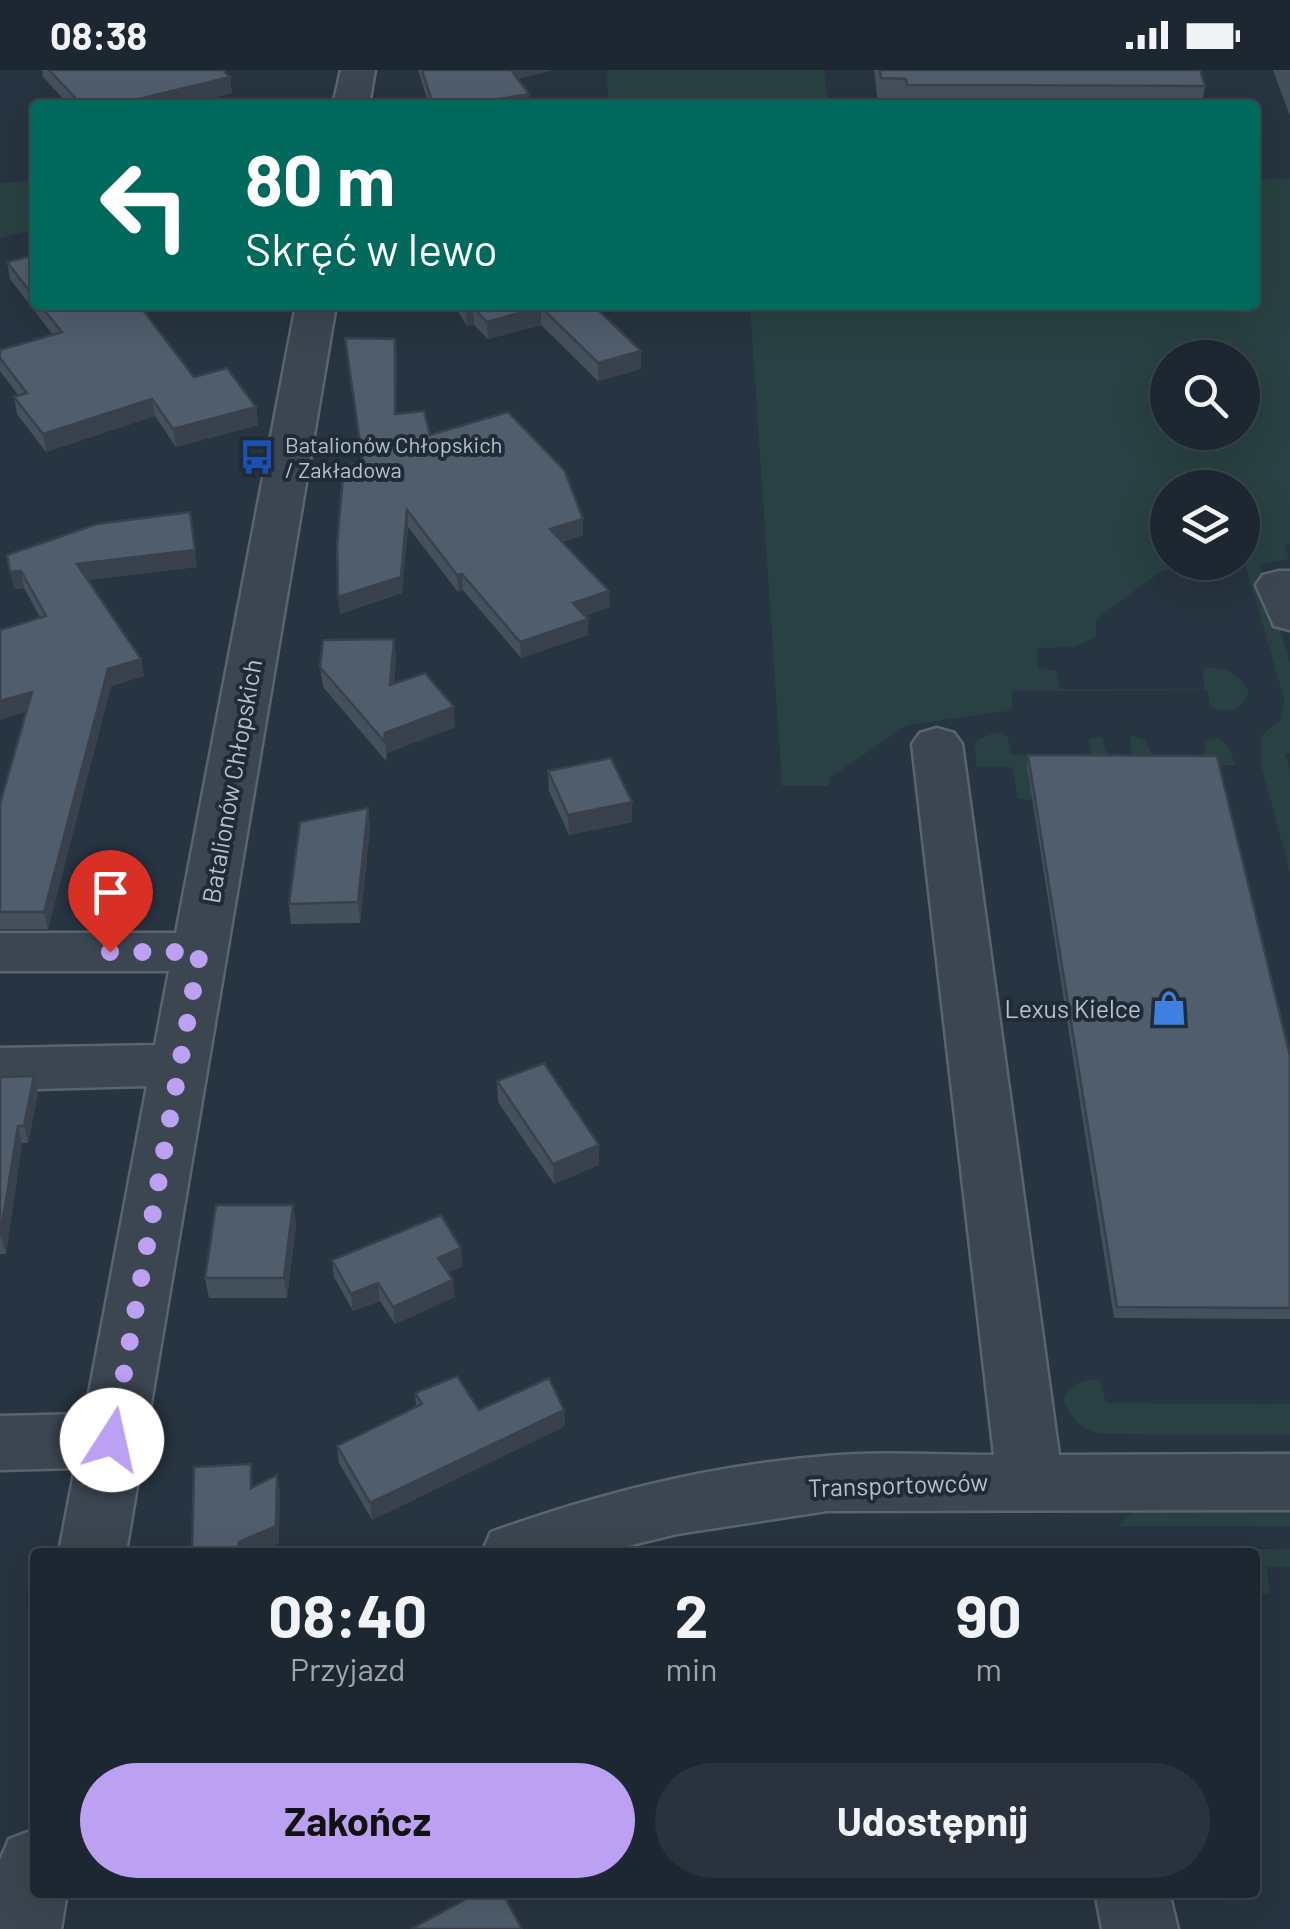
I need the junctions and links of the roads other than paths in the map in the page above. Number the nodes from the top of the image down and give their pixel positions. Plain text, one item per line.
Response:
1 (358, 70) edge
2 (352, 100) edge
3 (315, 310) edge
4 (1290, 584) edge
5 (1290, 616) edge
6 (937, 744) dead end
7 (0, 952) edge
8 (200, 952) junction
9 (180, 1066) junction
10 (0, 1069) edge
11 (112, 1440) junction
12 (0, 1443) edge
13 (1030, 1481) junction
14 (1290, 1482) edge
15 (93, 1548) edge
16 (527, 1548) edge
17 (30, 1891) edge
18 (1133, 1898) edge
19 (23, 1929) edge
20 (1140, 1929) edge

1 - 2 street
3 - 8 street, Batalionów Chłopskich
4 - 5 street
6 - 13 street
7 - 8 street
8 - 9 street, Batalionów Chłopskich
9 - 10 street
9 - 11 street, Batalionów Chłopskich
11 - 12 street
11 - 15 street, Batalionów Chłopskich
13 - 14 street, Transportowców
13 - 16 street, Transportowców
17 - 19 street
18 - 20 street

